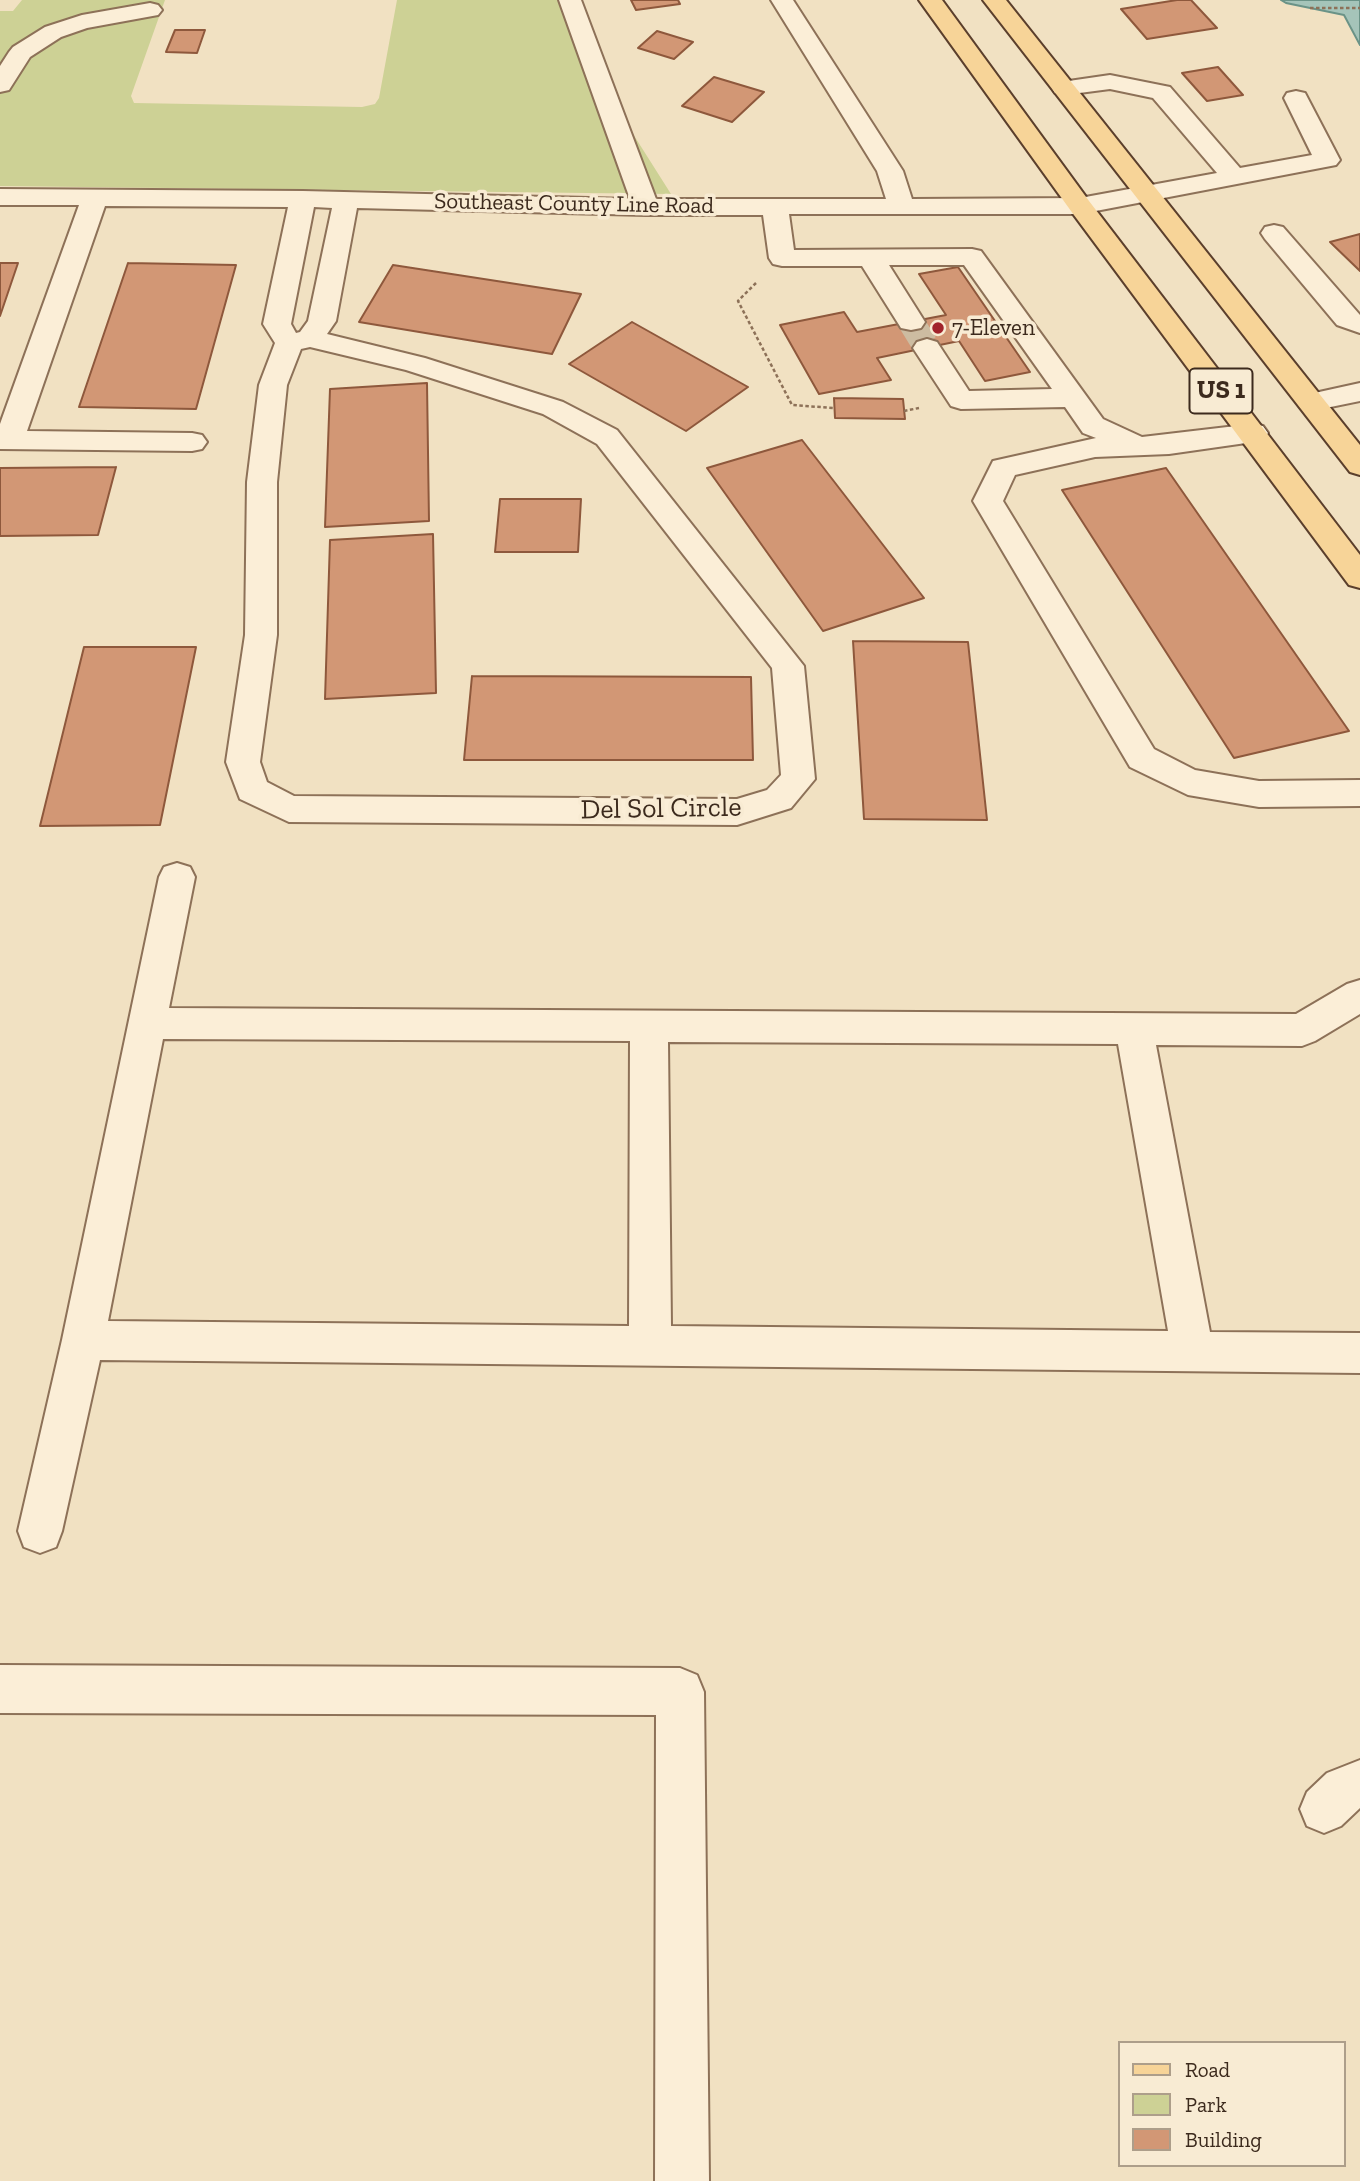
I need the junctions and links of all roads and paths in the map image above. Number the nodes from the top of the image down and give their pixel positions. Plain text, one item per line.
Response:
1 (570, 0) edge
2 (782, 0) edge
3 (930, 0) edge
4 (994, 0) edge
5 (1310, 8) dead end
6 (1360, 8) edge
7 (150, 10) dead end
8 (0, 85) edge
9 (1064, 88) junction
10 (1296, 98) dead end
11 (1234, 177) junction
12 (1146, 194) junction
13 (0, 197) edge
14 (95, 198) junction
15 (303, 199) junction
16 (346, 200) junction
17 (1080, 206) junction
18 (646, 207) junction
19 (902, 207) junction
20 (775, 208) junction
21 (1275, 233) dead end
22 (870, 257) junction
23 (782, 258) junction
24 (329, 288) junction
25 (285, 289) junction
26 (911, 322) tunnel mouth
27 (1360, 325) edge
28 (299, 341) junction
29 (927, 348) tunnel mouth
30 (1360, 392) edge
31 (1073, 398) junction
32 (1311, 402) junction
33 (834, 408) dead end
34 (1253, 433) junction
35 (4, 440) edge
36 (192, 442) dead end
37 (1138, 446) junction
38 (1360, 465) edge
39 (1360, 577) edge
40 (1360, 793) edge
41 (177, 877) dead end
42 (1360, 995) edge
43 (146, 1023) junction
44 (649, 1028) junction
45 (1134, 1029) junction
46 (83, 1340) junction
47 (650, 1345) junction
48 (1194, 1351) junction
49 (1360, 1353) edge
50 (40, 1531) dead end
51 (0, 1689) edge
52 (682, 2181) edge

1 - 18 street
2 - 19 street
3 - 17 main road, US 1
4 - 9 main road, US 1
5 - 6 path
7 - 8 street
9 - 11 street
9 - 12 main road, US 1
10 - 11 street, Southeast County Line Road
11 - 12 street, Southeast County Line Road
12 - 17 street, Southeast County Line Road
12 - 32 main road, US 1
13 - 14 street, Southeast County Line Road
14 - 15 street, Southeast County Line Road
14 - 35 street
15 - 16 street, Southeast County Line Road
15 - 25 street
16 - 18 street, Southeast County Line Road
16 - 24 street, Del Sol Circle
17 - 19 street, Southeast County Line Road
17 - 34 main road, US 1
18 - 20 street, Southeast County Line Road
19 - 20 street, Southeast County Line Road
20 - 23 street
21 - 27 street
22 - 23 street
22 - 26 street
22 - 31 street
23 - 33 path
24 - 25 street
24 - 28 street, Del Sol Circle
25 - 28 street
28 - 28 street, Del Sol Circle
29 - 31 street
30 - 32 street
31 - 37 street
32 - 38 main road, US 1
34 - 37 street
34 - 39 main road, US 1
35 - 36 street
37 - 40 street
41 - 43 street
42 - 45 street
43 - 44 street
43 - 46 street
44 - 45 street
44 - 47 street
45 - 48 street
46 - 47 street
46 - 50 street
47 - 48 street
48 - 49 street
51 - 52 street

